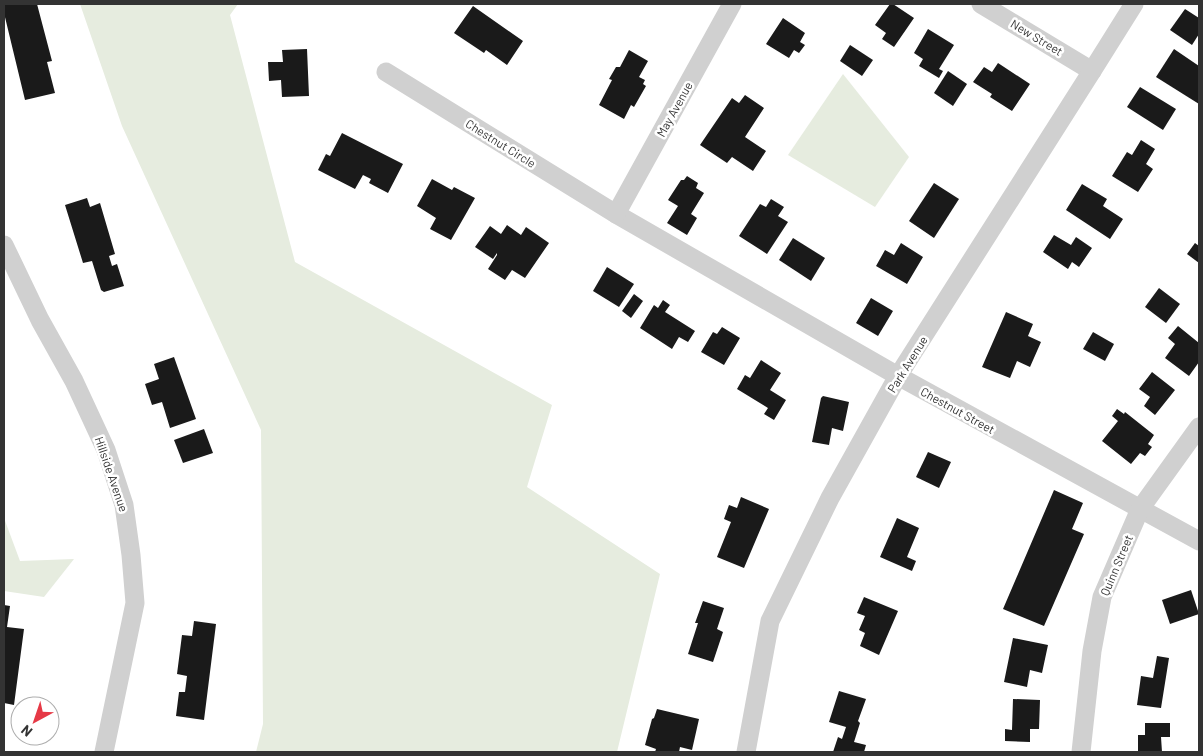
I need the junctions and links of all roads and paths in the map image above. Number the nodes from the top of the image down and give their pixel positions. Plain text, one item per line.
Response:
1 (732, 4) edge
2 (981, 4) edge
3 (1134, 4) edge
4 (1092, 71) junction
5 (386, 72) dead end
6 (616, 214) junction
7 (4, 244) edge
8 (898, 376) junction
9 (1199, 427) edge
10 (1140, 509) junction
11 (1199, 541) edge
12 (104, 752) edge
13 (746, 752) edge
14 (1081, 752) edge

1 - 6 street, May Avenue
2 - 4 street, New Street
3 - 4 street, Park Avenue
4 - 8 street, Park Avenue
5 - 6 street, Chestnut Circle
6 - 8 street, Chestnut Street
7 - 12 street, Hillside Avenue
8 - 10 street, Chestnut Street
8 - 13 street, Park Avenue
9 - 10 street, Quinn Street
10 - 11 street, Chestnut Street
10 - 14 street, Quinn Street

